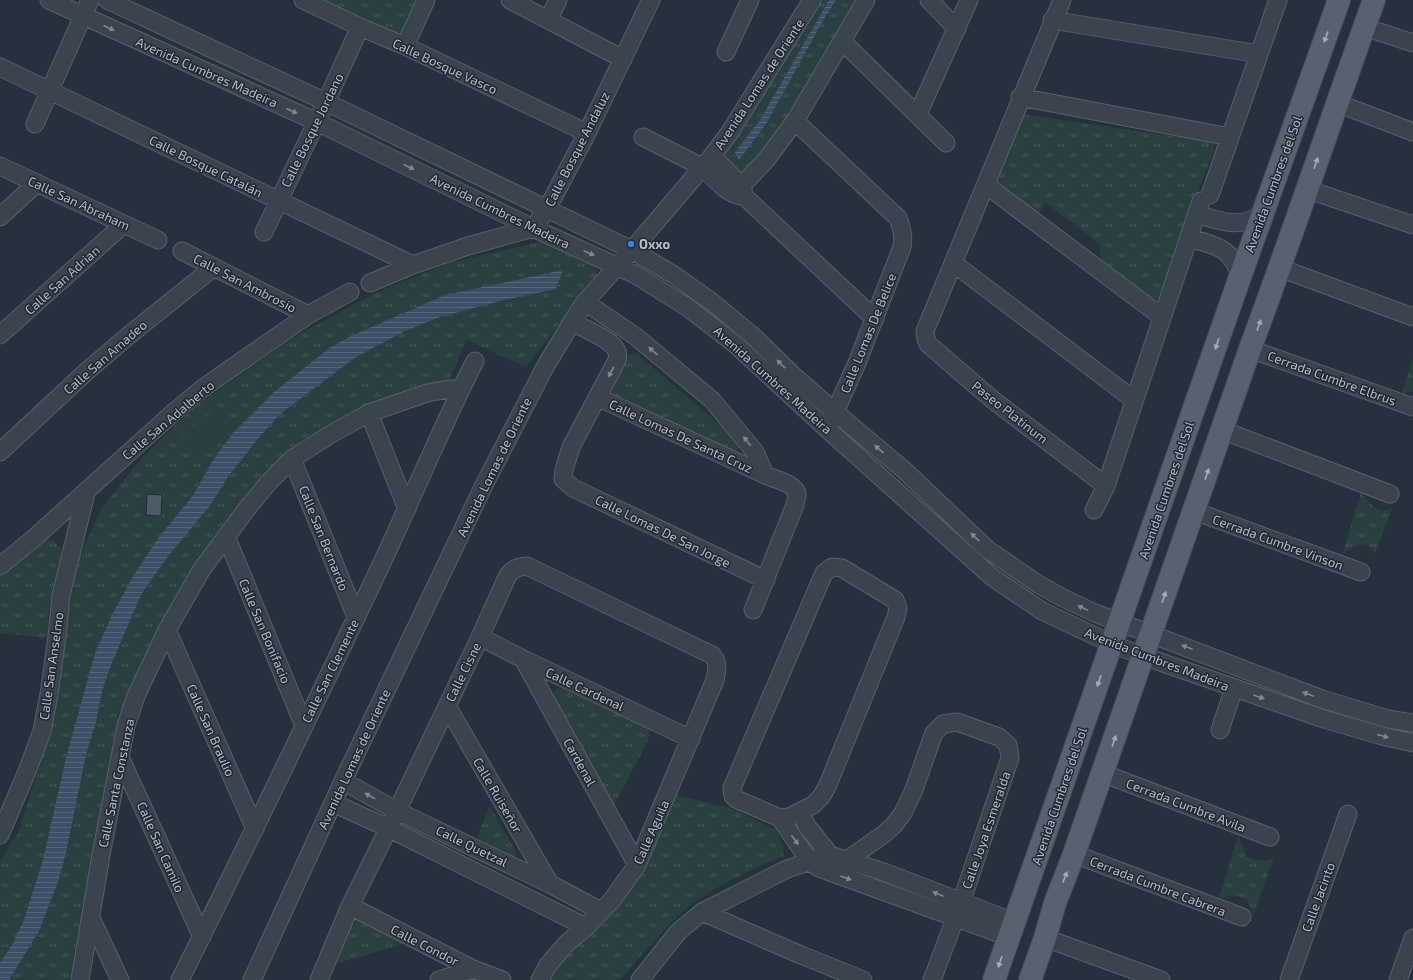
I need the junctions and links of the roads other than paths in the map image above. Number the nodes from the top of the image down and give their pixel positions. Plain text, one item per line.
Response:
1 (49, 0) edge
2 (90, 0) edge
3 (107, 0) edge
4 (426, 0) edge
5 (510, 0) edge
6 (558, 0) edge
7 (651, 0) edge
8 (750, 0) edge
9 (812, 0) edge
10 (866, 0) edge
11 (929, 0) edge
12 (969, 0) edge
13 (1062, 0) edge
14 (1278, 0) edge
15 (1339, 0) edge
16 (1374, 0) edge
17 (311, 2) edge
18 (83, 16) junction
19 (548, 20) junction
20 (1052, 20) junction
21 (360, 27) junction
22 (1364, 27) junction
23 (957, 29) junction
24 (842, 41) junction
25 (1413, 43) edge
26 (405, 46) junction
27 (726, 52) dead end
28 (1259, 54) junction
29 (623, 59) junction
30 (0, 67) edge
31 (50, 91) junction
32 (1020, 97) junction
33 (326, 102) junction
34 (1337, 103) junction
35 (918, 114) junction
36 (317, 122) junction
37 (795, 122) junction
38 (35, 124) dead end
39 (1413, 132) edge
40 (587, 133) junction
41 (643, 137) dead end
42 (1230, 137) junction
43 (946, 143) dead end
44 (707, 162) junction
45 (0, 166) edge
46 (37, 183) junction
47 (986, 184) junction
48 (1306, 189) junction
49 (740, 192) junction
50 (278, 201) junction
51 (1203, 203) junction
52 (548, 209) junction
53 (1263, 214) junction
54 (0, 217) edge
55 (1231, 223) junction
56 (124, 224) junction
57 (1413, 225) edge
58 (533, 228) junction
59 (264, 232) dead end
60 (1189, 238) junction
61 (158, 240) dead end
62 (632, 250) junction
63 (1224, 250) junction
64 (182, 251) dead end
65 (953, 263) junction
66 (412, 266) junction
67 (618, 266) junction
68 (214, 267) junction
69 (1280, 268) junction
70 (1240, 277) junction
71 (370, 283) dead end
72 (350, 292) dead end
73 (585, 302) junction
74 (308, 315) junction
75 (1413, 317) edge
76 (1162, 318) junction
77 (875, 319) junction
78 (572, 322) junction
79 (0, 335) edge
80 (1250, 349) junction
81 (475, 361) dead end
82 (461, 389) junction
83 (597, 397) junction
84 (1134, 400) junction
85 (1413, 407) edge
86 (369, 413) junction
87 (836, 413) junction
88 (827, 428) junction
89 (1222, 430) junction
90 (0, 452) edge
91 (292, 459) junction
92 (765, 475) junction
93 (1106, 486) junction
94 (86, 493) junction
95 (1390, 494) dead end
96 (407, 509) junction
97 (1094, 510) dead end
98 (1194, 511) junction
99 (226, 536) junction
100 (0, 566) edge
101 (1361, 572) dead end
102 (766, 580) junction
103 (753, 610) dead end
104 (356, 617) junction
105 (1119, 622) junction
106 (167, 630) junction
107 (1151, 634) junction
108 (480, 637) junction
109 (1112, 644) junction
110 (1143, 656) junction
111 (716, 659) joint
112 (523, 660) junction
113 (1234, 688) junction
114 (1332, 702) junction
115 (447, 706) junction
116 (1324, 720) junction
117 (1413, 723) edge
118 (304, 726) junction
119 (1220, 730) dead end
120 (691, 739) junction
121 (1413, 743) edge
122 (120, 757) junction
123 (1102, 773) junction
124 (343, 781) junction
125 (332, 803) junction
126 (397, 811) junction
127 (800, 812) junction
128 (1348, 814) dead end
129 (780, 818) junction
130 (388, 828) junction
131 (255, 829) junction
132 (0, 835) edge
133 (1270, 837) dead end
134 (1074, 854) junction
135 (830, 855) junction
136 (847, 860) junction
137 (810, 862) junction
138 (638, 865) junction
139 (550, 884) junction
140 (1025, 890) junction
141 (1055, 903) junction
142 (350, 906) junction
143 (958, 910) junction
144 (601, 912) junction
145 (702, 912) junction
146 (91, 918) junction
147 (1242, 918) dead end
148 (586, 926) junction
149 (1012, 929) junction
150 (202, 937) junction
151 (1045, 938) junction
152 (1413, 938) edge
153 (473, 969) junction
154 (80, 980) edge
155 (120, 980) edge
156 (180, 980) edge
157 (252, 980) edge
158 (319, 980) edge
159 (439, 980) edge
160 (502, 980) edge
161 (540, 980) edge
162 (640, 980) edge
163 (864, 980) edge
164 (932, 980) edge
165 (994, 980) edge
166 (1030, 980) edge
167 (1161, 980) edge
168 (1289, 980) edge
169 (1398, 980) edge

1 - 18 street, Avenida Cumbres Madeira
2 - 18 street
3 - 33 street, Avenida Cumbres Madeira
4 - 26 street
5 - 19 street
6 - 19 street
7 - 29 street, Calle Bosque Andaluz
8 - 27 street
9 - 44 street, Avenida Lomas de Oriente
10 - 24 street
11 - 23 street
12 - 23 street
13 - 20 street
14 - 28 street
15 -> 53 main road, Avenida Cumbres del Sol
16 - 22 main road
17 - 21 street, Calle Bosque Vasco
18 - 31 street
18 -> 36 street, Avenida Cumbres Madeira
19 - 29 street
20 - 28 street
20 - 32 street
21 - 26 street, Calle Bosque Vasco
21 - 33 street, Calle Bosque Jordano
22 - 25 street
22 - 34 main road
23 - 35 street
24 - 35 street
24 - 37 street
26 - 40 street, Calle Bosque Vasco
28 - 42 street
29 - 40 street, Calle Bosque Andaluz
30 - 31 street, Calle Bosque Catalán
31 - 38 street
31 - 50 street, Calle Bosque Catalán
32 - 42 street
32 - 47 street
33 - 36 street, Calle Bosque Jordano
33 - 52 street, Avenida Cumbres Madeira
34 - 39 street
48 -> 34 main road
35 - 43 street
36 - 50 street, Calle Bosque Jordano
36 -> 58 street, Avenida Cumbres Madeira
37 - 49 street
37 - 77 street, Calle Lomas De Belice
40 - 52 street, Calle Bosque Andaluz
41 - 44 street
42 - 51 street
44 - 49 street
44 - 62 street, Avenida Lomas de Oriente
45 - 46 street, Calle San Abraham
46 - 54 street
46 - 56 street, Calle San Abraham
47 - 65 street
47 - 76 street
48 - 57 street
48 - 69 main road
49 - 77 street
50 - 59 street, Calle Bosque Jordano
50 - 66 street, Calle Bosque Catalán
51 - 55 street
51 - 60 street
52 - 58 street, Calle Bosque Andaluz
52 - 62 street, Avenida Cumbres Madeira
53 - 55 street
53 - 70 main road, Avenida Cumbres del Sol
55 - 63 street
56 - 61 street, Calle San Abraham
56 - 79 street, Calle San Adrian
58 - 66 street
58 -> 67 street, Avenida Cumbres Madeira
60 - 63 street
60 - 76 street
62 - 67 street, Avenida Lomas de Oriente
87 -> 62 street, Avenida Cumbres Madeira
63 - 70 street
64 - 68 street, Calle San Ambrosio
65 - 84 street
65 - 93 street, Paseo Platinum
66 - 71 street
67 - 73 street, Avenida Lomas de Oriente
67 - 88 street, Avenida Cumbres Madeira
68 - 74 street, Calle San Ambrosio
68 - 90 street, Calle San Amadeo
69 - 75 street
80 -> 69 main road
70 -> 105 main road, Avenida Cumbres del Sol
72 - 74 street, Calle San Adalberto
73 - 78 street, Avenida Lomas de Oriente
92 -> 73 street, Calle Lomas De Santa Cruz
74 - 94 street, Calle San Adalberto
76 - 84 street
77 - 87 street, Calle Lomas De Belice
78 -> 83 street
78 - 124 street, Avenida Lomas de Oriente
80 - 85 street, Cerrada Cumbre Elbrus
80 - 89 main road
81 - 82 street, Calle San Clemente
82 - 86 street, Calle Santa Constanza
82 - 96 street, Calle San Clemente
83 - 92 street, Calle Lomas De Santa Cruz
83 - 102 street, Calle Lomas De San Jorge
84 - 93 street
86 - 91 street, Calle Santa Constanza
86 - 96 street
87 - 88 street, Calle Lomas De Belice
105 -> 87 street, Avenida Cumbres Madeira
88 - 109 street, Avenida Cumbres Madeira
89 - 95 street
98 -> 89 main road
91 - 99 street, Calle Santa Constanza
91 - 104 street, Calle San Bernardo
92 - 102 street, Calle Lomas De Santa Cruz
93 - 97 street
94 - 100 street, Calle San Adalberto
94 - 132 street, Calle San Anselmo
96 - 104 street, Calle San Clemente
98 - 101 street, Cerrada Cumbre Vinson
107 -> 98 main road
99 - 106 street, Calle Santa Constanza
99 - 118 street, Calle San Bonifacio
102 - 103 street
104 - 118 street, Calle San Clemente
105 - 107 street, Avenida Cumbres Madeira
105 - 109 main road, Avenida Cumbres del Sol
106 - 122 street, Calle Santa Constanza
106 - 131 street, Calle San Braulio
107 - 110 main road
114 -> 107 street, Avenida Cumbres Madeira
108 - 111 street, Calle Cisne
108 - 112 street, Calle Cardenal
108 - 115 street, Calle Cisne
109 - 110 street, Avenida Cumbres Madeira
109 -> 140 main road, Avenida Cumbres del Sol
110 - 113 street, Avenida Cumbres Madeira
123 -> 110 main road
111 - 120 street, Calle Aguila
112 - 120 street, Calle Cardenal
112 - 138 street, Cardenal
113 -> 116 street, Avenida Cumbres Madeira
113 - 119 street
114 - 116 street
114 - 117 street, Avenida Cumbres Madeira
115 - 126 street, Calle Cisne
115 - 139 street, Calle Ruiseñor
116 -> 121 street, Avenida Cumbres Madeira
118 - 131 street, Calle San Clemente
120 - 138 street, Calle Aguila
122 - 146 street, Calle Santa Constanza
122 - 150 street, Calle San Camilo
123 - 133 street, Cerrada Cumbre Avila
123 - 134 main road
124 - 125 street, Avenida Lomas de Oriente
126 -> 124 street, Calle Quetzal
125 - 130 street, Calle Quetzal
125 - 157 street, Avenida Lomas de Oriente
126 - 130 street, Calle Cisne
126 - 139 street, Calle Quetzal
127 - 129 street
127 - 129 street
127 - 135 street
128 - 168 street, Calle Jacinto
129 -> 137 street
130 - 142 street, Calle Cisne
130 - 148 street, Calle Quetzal
131 - 150 street, Calle San Clemente
141 -> 134 main road
134 - 147 street, Cerrada Cumbre Cabrera
135 - 136 street
135 - 137 street
143 -> 136 street
136 - 143 street, Calle Joya Esmeralda
137 -> 143 street
137 - 145 street
138 - 144 street, Calle Aguila
139 - 144 street, Calle Quetzal
140 - 141 main road
140 - 149 main road, Avenida Cumbres del Sol
141 - 151 main road
142 - 153 street, Calle Condor
142 - 158 street, Calle Cisne
143 - 149 street
143 - 164 street, Calle Joya Esmeralda
144 - 148 street, Calle Aguila
145 - 162 street
145 - 163 street
146 - 154 street, Calle Santa Constanza
146 - 155 street
148 - 161 street, Calle Aguila
149 -> 165 main road, Avenida Cumbres del Sol
150 - 156 street, Calle San Clemente
151 - 166 main road
151 - 167 street
152 - 169 street
153 - 159 street
153 - 160 street, Calle Condor

